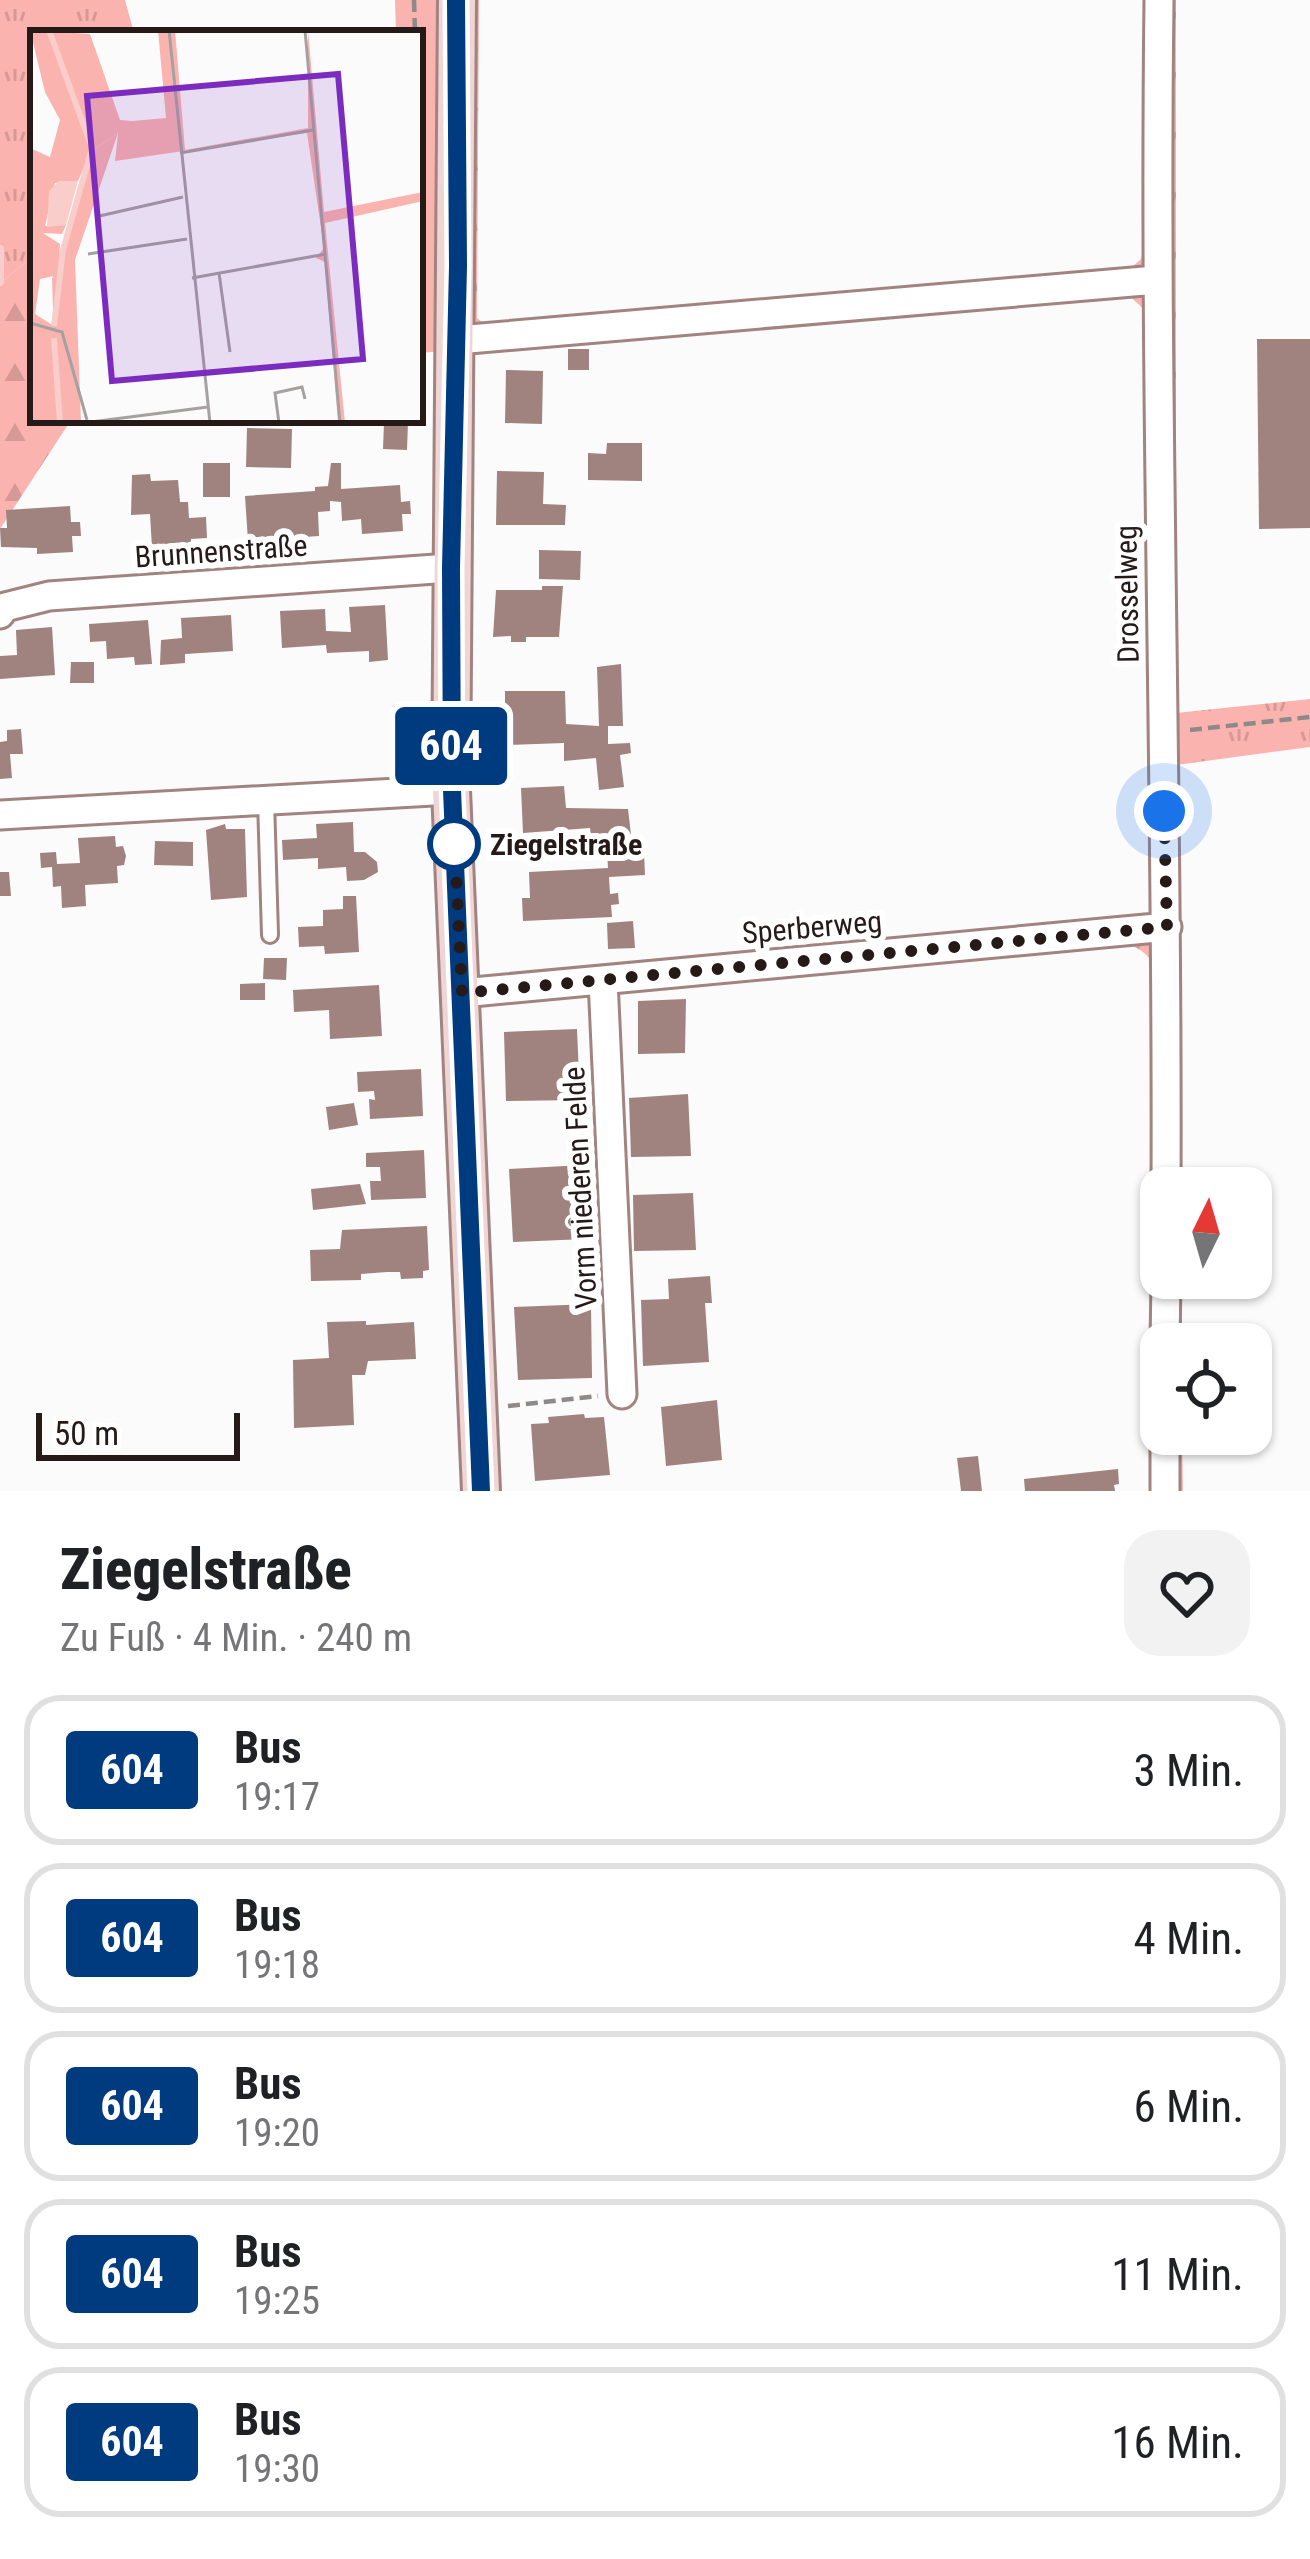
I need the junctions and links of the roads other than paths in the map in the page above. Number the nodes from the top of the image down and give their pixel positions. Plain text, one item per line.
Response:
1 (457, 0) edge
2 (1159, 0) edge
3 (1156, 280) junction
4 (457, 340) junction
5 (451, 568) junction
6 (0, 614) edge
7 (452, 790) junction
8 (266, 800) junction
9 (0, 815) edge
10 (1167, 927) junction
11 (270, 934) dead end
12 (603, 980) junction
13 (462, 993) junction
14 (1166, 1167) edge
15 (622, 1394) road end
16 (1165, 1455) edge
17 (481, 1491) edge
18 (1165, 1491) edge

1 - 4 main road
2 - 3 street, Drosselweg
3 - 4 street
3 - 10 street, Drosselweg
4 - 5 main road
5 - 6 street, Brunnenstraße
5 - 7 main road
7 - 8 street
7 - 13 main road
8 - 9 street
8 - 11 lane
10 - 12 street, Sperberweg
10 - 14 street, Drosselweg
12 - 13 street, Sperberweg
12 - 15 street, Vorm niederen Felde
13 - 17 main road
16 - 18 street

